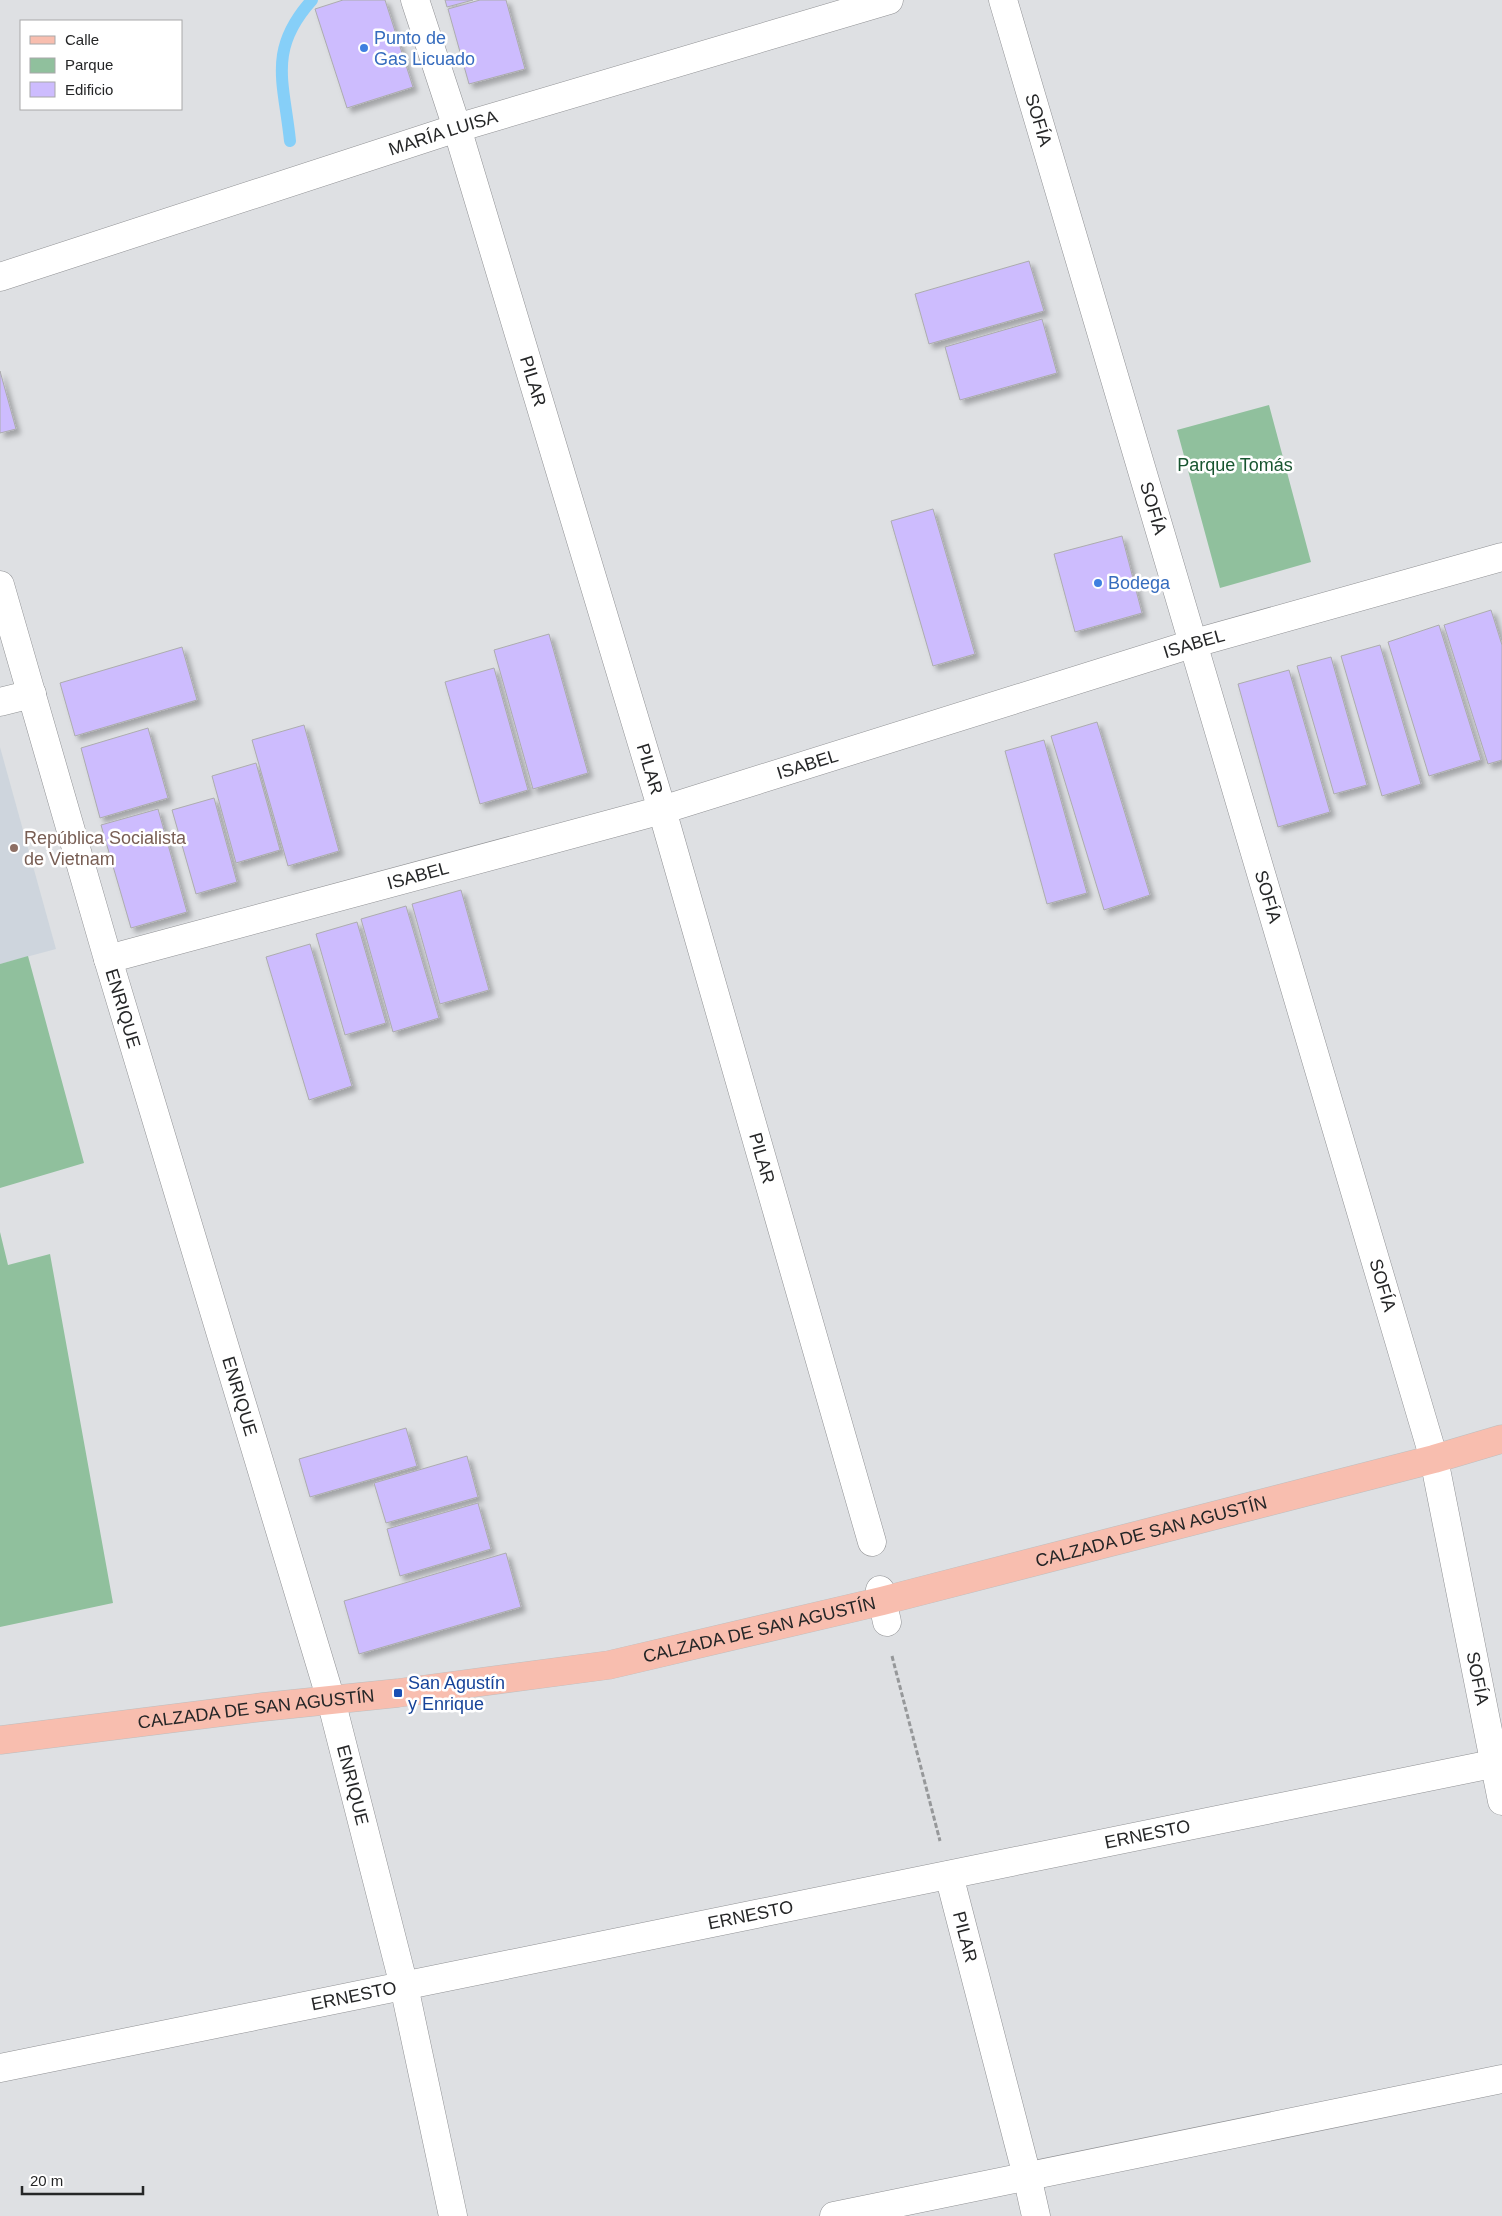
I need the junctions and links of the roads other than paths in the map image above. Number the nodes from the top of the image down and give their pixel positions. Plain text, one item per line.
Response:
1 (415, 0) edge
2 (889, 0) edge
3 (1003, 0) edge
4 (457, 128) junction
5 (0, 276) edge
6 (1502, 557) edge
7 (0, 585) edge
8 (1195, 643) junction
9 (32, 694) junction
10 (0, 702) edge
11 (662, 810) junction
12 (108, 959) junction
13 (1502, 1439) edge
14 (1434, 1459) junction
15 (872, 1542) dead end
16 (331, 1700) junction
17 (0, 1740) edge
18 (1498, 1763) edge
19 (1502, 1801) edge
20 (949, 1875) junction
21 (404, 1986) junction
22 (0, 2068) edge
23 (1502, 2079) edge
24 (1027, 2176) junction
25 (454, 2216) edge
26 (834, 2216) edge
27 (1036, 2216) edge

1 - 4 street, PILAR
2 - 4 street, MARÍA LUISA
3 - 8 street, SOFÍA
4 - 5 street, MARÍA LUISA
4 - 11 street, PILAR
6 - 8 street, ISABEL
7 - 9 street, ENRIQUE
8 - 11 street, ISABEL
8 - 14 street, SOFÍA
9 - 10 street
9 - 12 street, ENRIQUE
11 - 12 street, ISABEL
11 - 15 street, PILAR
12 - 16 street, ENRIQUE
13 - 14 main road, CALZADA DE SAN AGUSTÍN
14 - 16 main road, CALZADA DE SAN AGUSTÍN
14 - 18 street, SOFÍA
16 - 17 main road, CALZADA DE SAN AGUSTÍN
16 - 21 street, ENRIQUE
18 - 19 street, SOFÍA
18 - 20 street, ERNESTO
20 - 21 street, ERNESTO
20 - 24 street, PILAR
21 - 22 street, ERNESTO
21 - 25 street, ENRIQUE
23 - 24 street
24 - 26 street
24 - 27 street, PILAR

